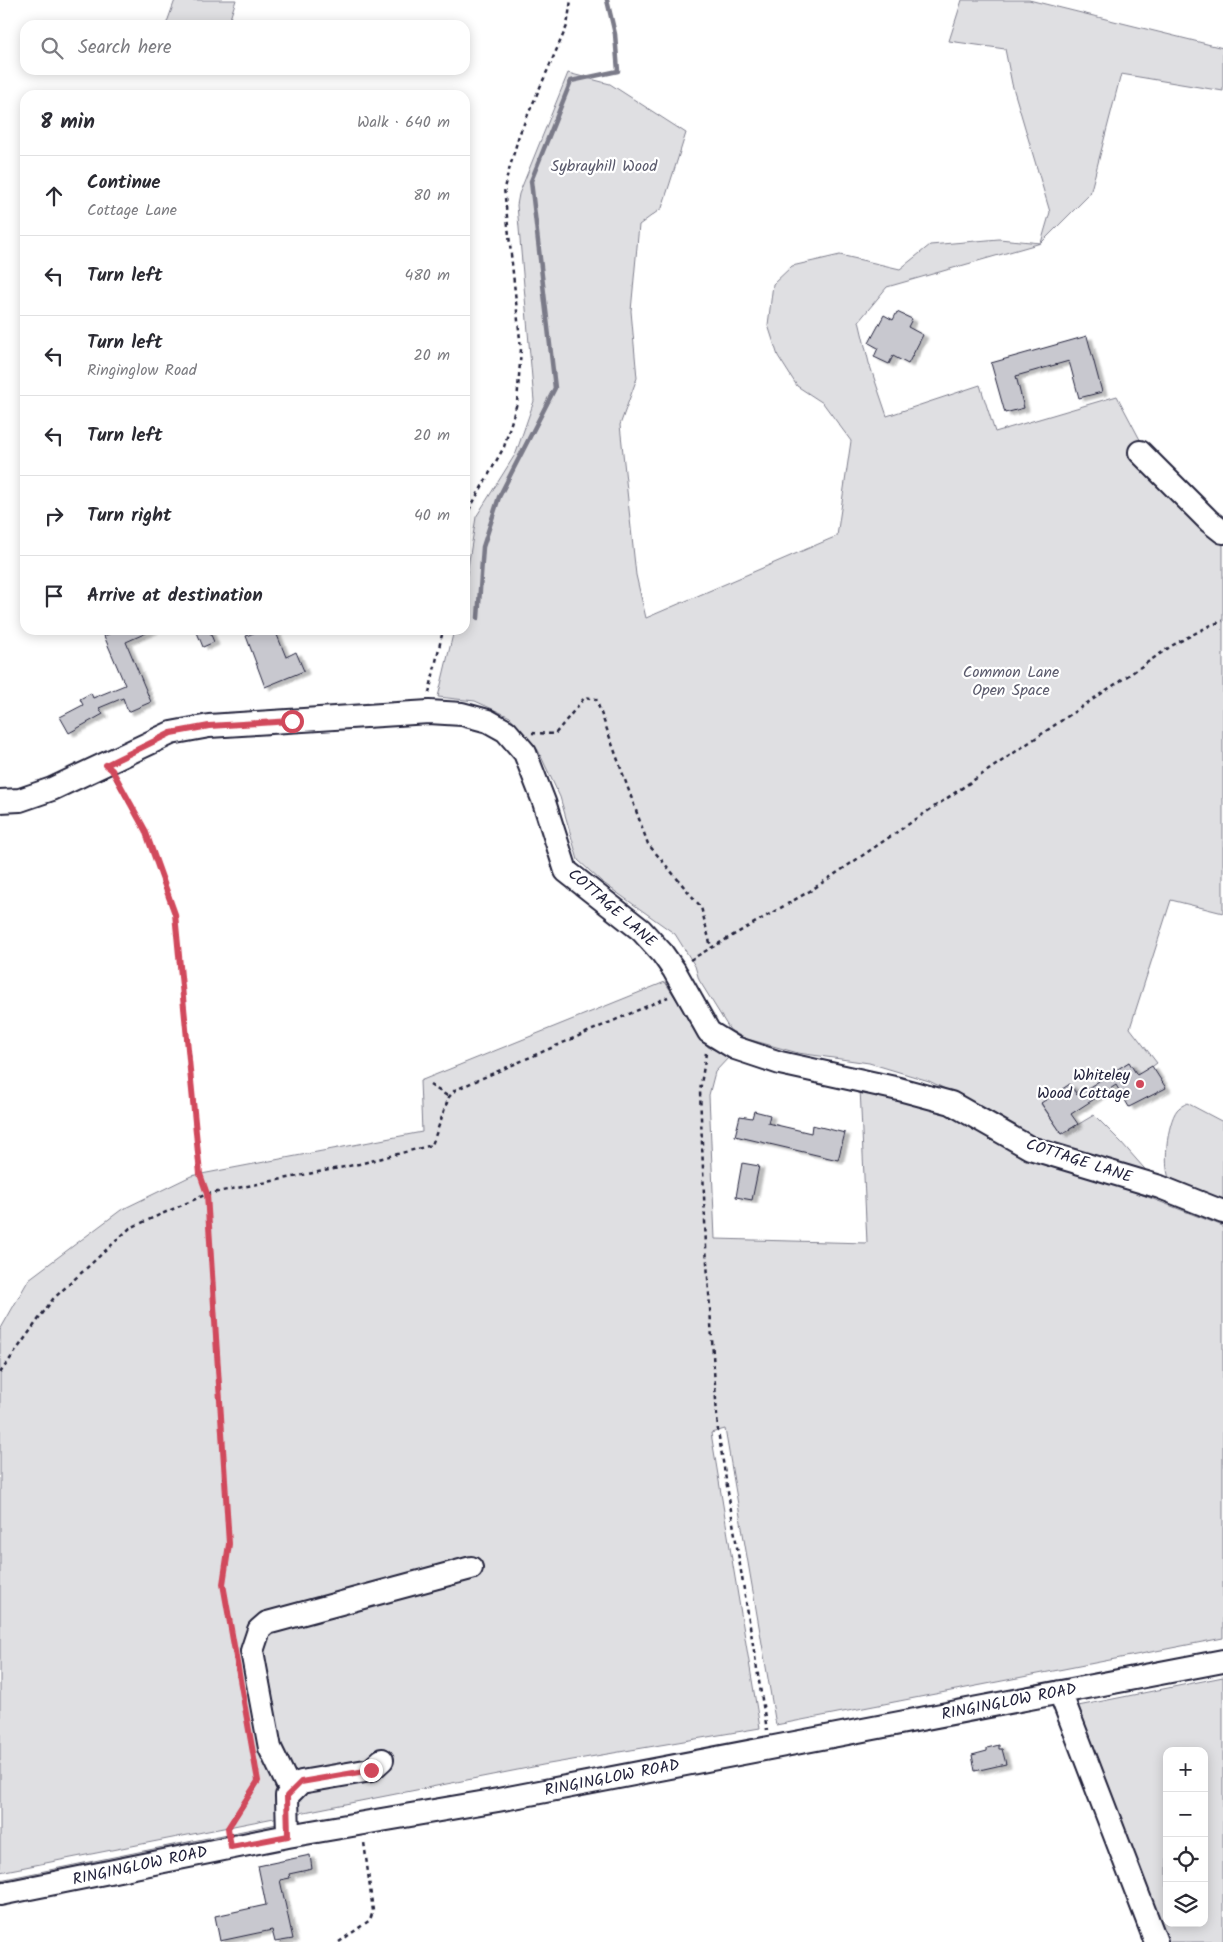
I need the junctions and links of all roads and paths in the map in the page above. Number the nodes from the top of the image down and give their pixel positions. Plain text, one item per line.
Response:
1 (571, 0) edge
2 (1140, 452) dead end
3 (470, 509) edge
4 (1223, 532) edge
5 (1223, 621) edge
6 (442, 635) edge
7 (429, 712) junction
8 (506, 731) junction
9 (106, 765) junction
10 (0, 801) edge
11 (711, 947) junction
12 (679, 979) junction
13 (709, 1032) junction
14 (430, 1085) dead end
15 (449, 1097) junction
16 (207, 1194) junction
17 (1223, 1212) edge
18 (0, 1373) edge
19 (471, 1568) dead end
20 (235, 1653) dead end
21 (1223, 1660) edge
22 (1060, 1692) junction
23 (770, 1748) junction
24 (382, 1760) dead end
25 (254, 1761) dead end
26 (294, 1787) junction
27 (361, 1823) junction
28 (288, 1836) junction
29 (231, 1847) junction
30 (0, 1894) edge
31 (339, 1942) edge
32 (1156, 1942) edge

1 - 3 path
2 - 4 street
5 - 11 path
6 - 7 path
7 - 8 street, COTTAGE LANE
7 - 9 street, COTTAGE LANE
8 - 11 path
8 - 12 street, COTTAGE LANE
9 - 10 street, COTTAGE LANE
9 - 16 path
11 - 12 path
12 - 13 street, COTTAGE LANE
12 - 15 path
13 - 17 street, COTTAGE LANE
13 - 23 path
14 - 15 path
15 - 16 path
16 - 18 path
16 - 20 path
19 - 26 street
21 - 22 street, RINGINGLOW ROAD
22 - 23 street, RINGINGLOW ROAD
22 - 32 street
23 - 27 street, RINGINGLOW ROAD
24 - 26 street
25 - 29 path
26 - 28 street
27 - 28 street, RINGINGLOW ROAD
27 - 31 path
28 - 29 street, RINGINGLOW ROAD
29 - 30 street, RINGINGLOW ROAD

